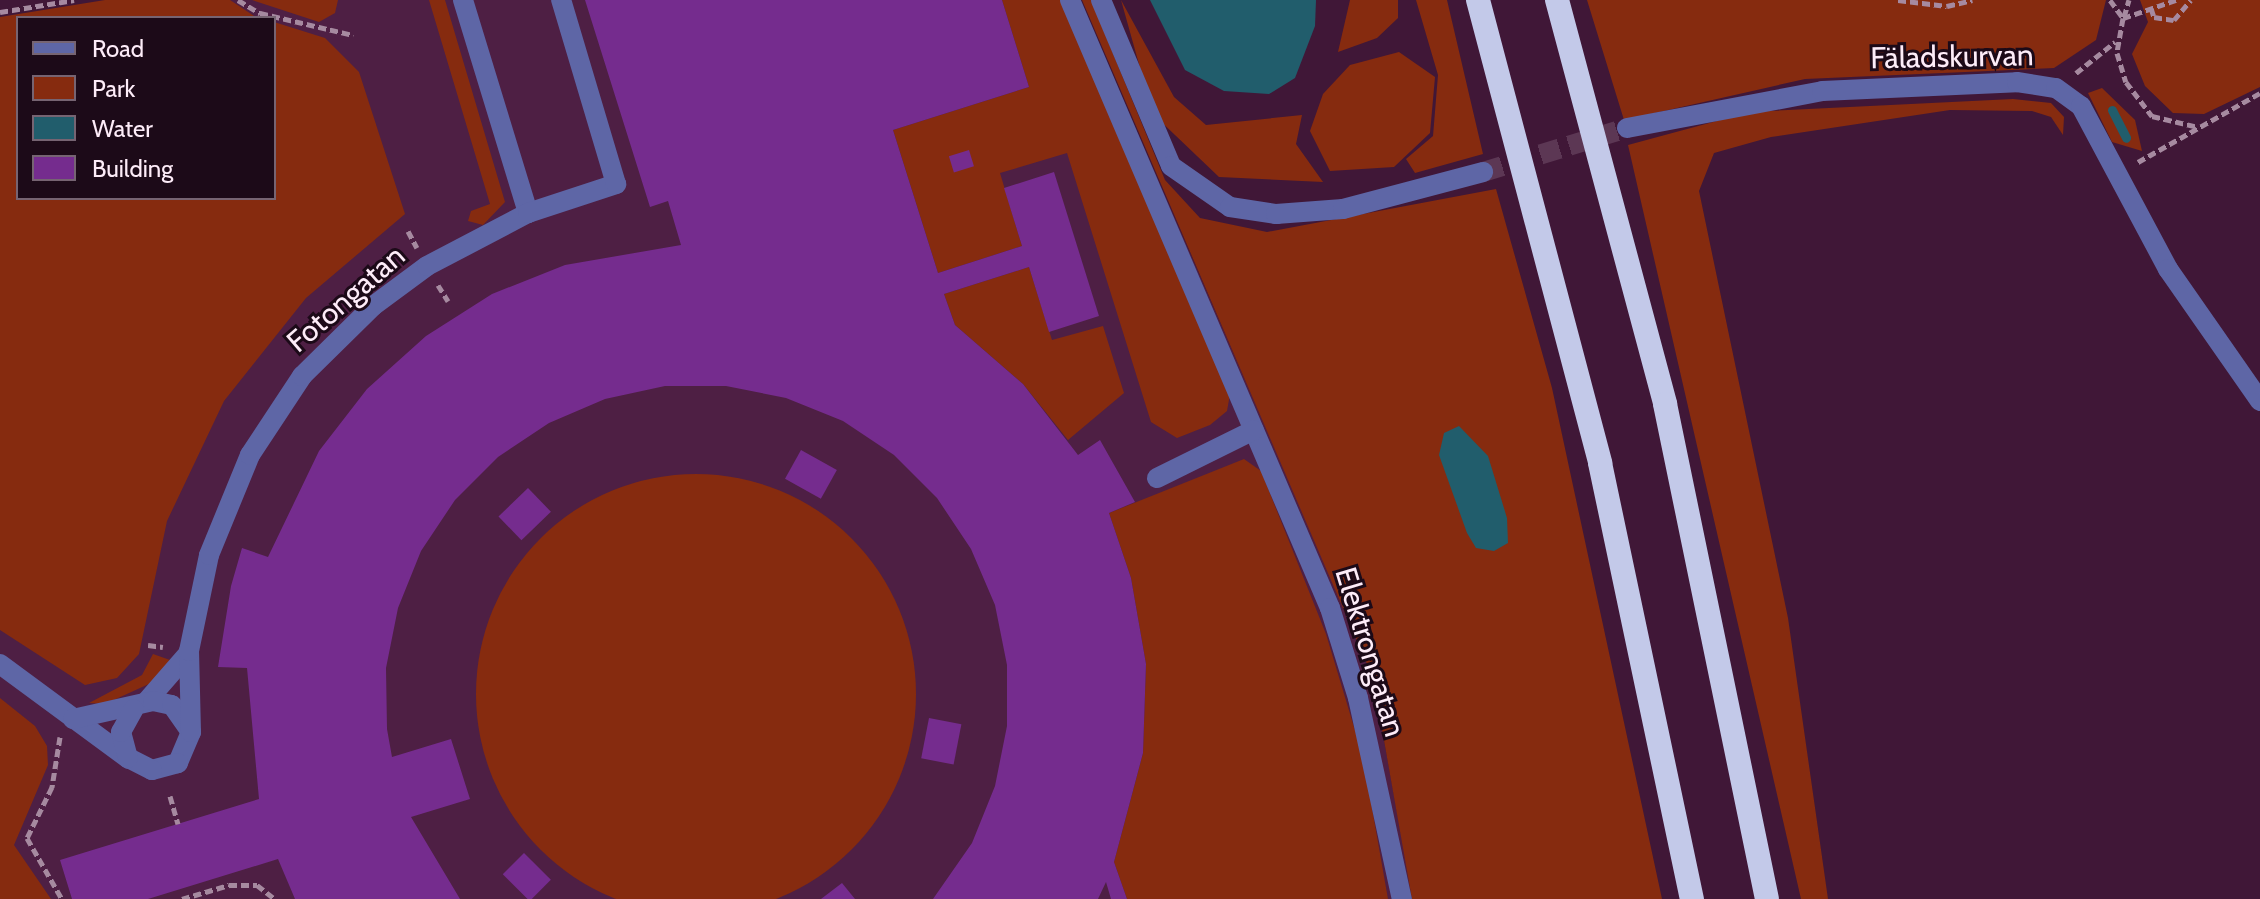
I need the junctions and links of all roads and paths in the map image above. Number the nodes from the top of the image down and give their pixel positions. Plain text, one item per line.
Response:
1 (74, 0) edge
2 (238, 0) edge
3 (463, 0) edge
4 (561, 0) edge
5 (1070, 0) edge
6 (1101, 0) edge
7 (1478, 0) edge
8 (1557, 0) edge
9 (1898, 0) edge
10 (1972, 0) edge
11 (2110, 0) edge
12 (2129, 0) edge
13 (2176, 0) edge
14 (2191, 0) edge
15 (2151, 8) junction
16 (0, 12) edge
17 (273, 16) edge
18 (276, 17) edge
19 (2123, 18) junction
20 (353, 35) dead end
21 (2116, 41) junction
22 (2056, 88) junction
23 (2260, 93) edge
24 (2198, 127) junction
25 (1627, 128) tunnel mouth
26 (1483, 172) tunnel mouth
27 (2117, 174) junction
28 (528, 213) junction
29 (2260, 401) edge
30 (1254, 430) junction
31 (1157, 478) dead end
32 (189, 651) junction
33 (0, 664) edge
34 (140, 705) junction
35 (73, 719) junction
36 (191, 732) junction
37 (60, 737) dead end
38 (134, 763) junction
39 (170, 796) dead end
40 (178, 824) dead end
41 (187, 898) edge
42 (62, 899) edge
43 (275, 899) edge
44 (1402, 899) edge
45 (1692, 899) edge
46 (1767, 899) edge

1 - 16 path
2 - 17 path
3 - 28 street
4 - 28 street, Fotongatan
5 - 30 street, Elektrongatan
6 - 26 street
7 - 45 highway
8 - 46 highway
9 - 10 path
11 - 19 path
12 - 19 path
13 - 15 path
14 - 15 path
15 - 19 path
18 - 20 path
19 - 21 path
21 - 22 path
21 - 24 path
22 - 25 street, Fäladskurvan
22 - 27 street, Fäladskurvan
23 - 24 path
24 - 27 path
27 - 29 street, Fäladskurvan
28 - 32 street, Fotongatan
30 - 31 street
30 - 44 street, Elektrongatan
32 - 34 street, Fotongatan
32 - 36 street, Fotongatan
33 - 35 street
34 - 35 street
34 - 36 street
34 - 38 street, Fotongatan
35 - 38 street
36 - 38 street
37 - 42 path
39 - 40 path
41 - 43 path

